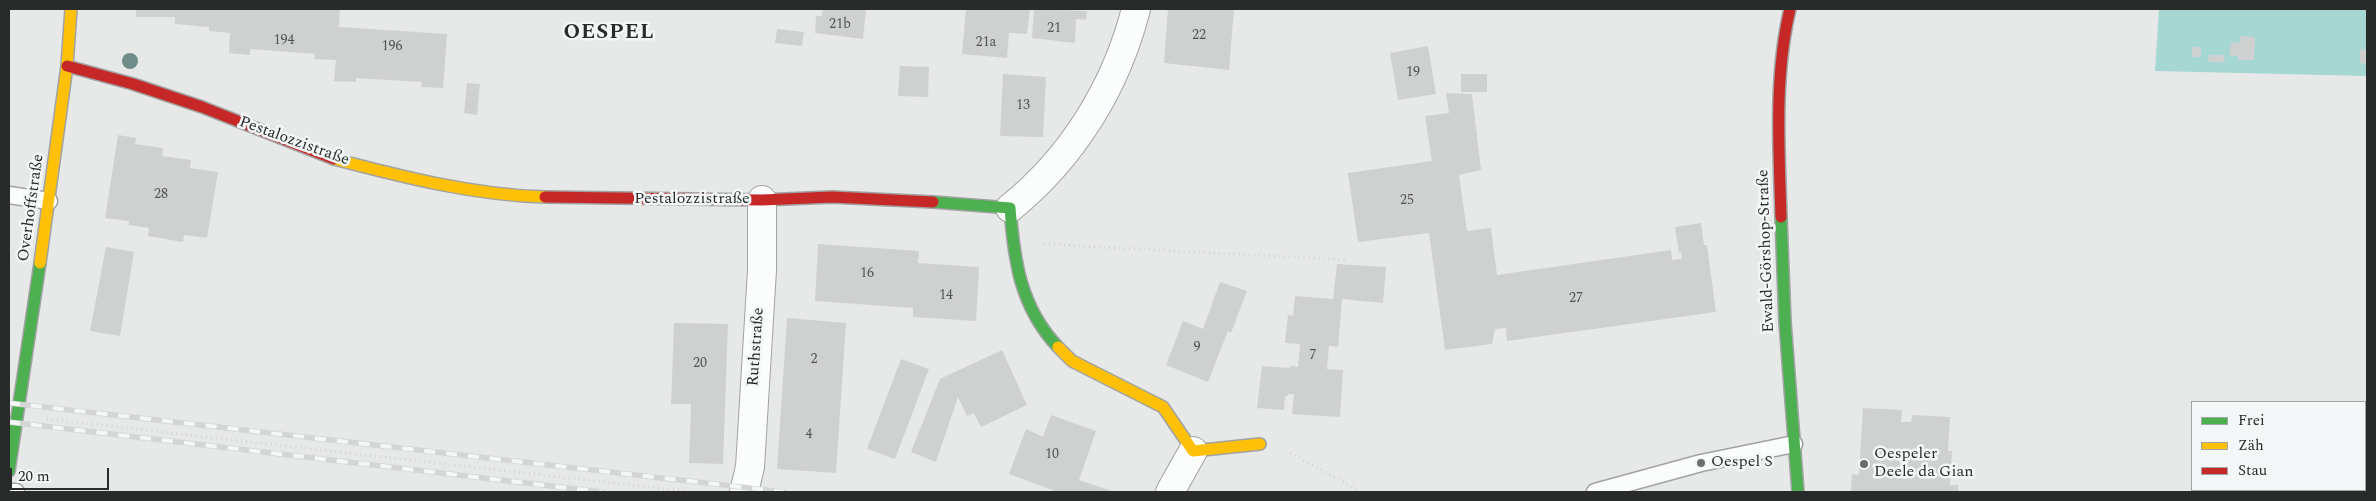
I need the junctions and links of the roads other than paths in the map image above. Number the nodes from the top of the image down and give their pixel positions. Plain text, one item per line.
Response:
1 (71, 9) edge
2 (1136, 9) edge
3 (1790, 9) edge
4 (67, 66) junction
5 (9, 195) edge
6 (762, 200) junction
7 (50, 201) junction
8 (1010, 208) junction
9 (1260, 444) road end
10 (1794, 444) junction
11 (1193, 451) junction
12 (9, 470) edge
13 (9, 492) edge
14 (16, 492) edge
15 (744, 492) edge
16 (1170, 492) edge
17 (1595, 492) edge
18 (1798, 492) edge

1 - 4 street, Overhoffstraße
2 - 8 street
3 - 10 street, Ewald-Görshop-Straße
4 - 6 street, Pestalozzistraße
4 - 7 street, Overhoffstraße
5 - 7 lane
6 - 8 street, Pestalozzistraße
6 - 15 street, Ruthstraße
7 - 12 street, Overhoffstraße
8 - 11 street
9 - 11 street
10 - 17 lane
10 - 18 street, Ewald-Görshop-Straße
11 - 16 street
13 - 14 lane

